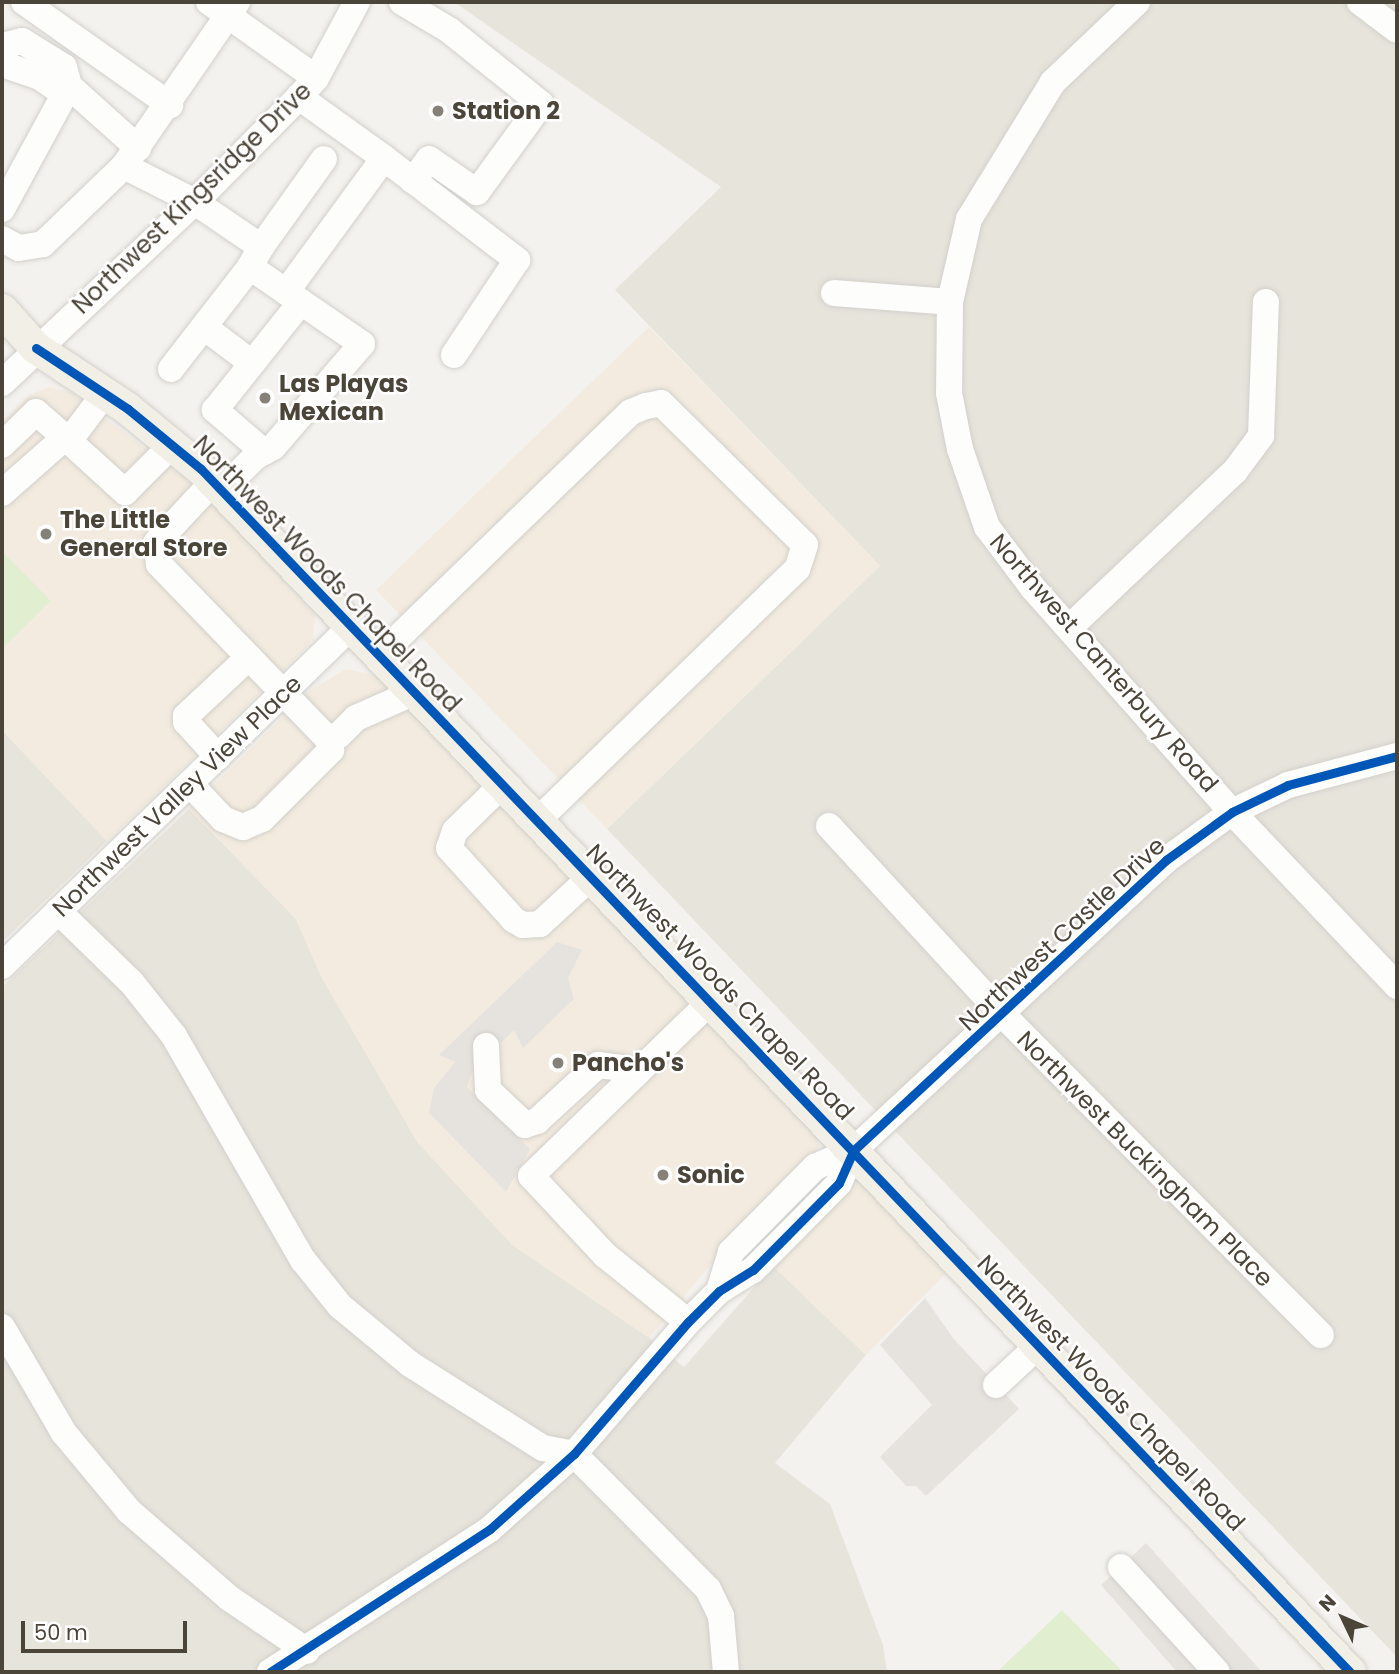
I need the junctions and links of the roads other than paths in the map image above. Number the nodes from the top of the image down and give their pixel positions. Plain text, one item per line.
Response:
1 (24, 2) edge
2 (357, 2) edge
3 (402, 2) edge
4 (1137, 2) edge
5 (1360, 2) edge
6 (225, 7) edge
7 (1397, 30) edge
8 (2, 46) edge
9 (2, 64) edge
10 (307, 88) junction
11 (67, 90) junction
12 (170, 105) junction
13 (131, 157) junction
14 (384, 158) junction
15 (324, 159) dead end
16 (412, 181) junction
17 (195, 202) junction
18 (2, 209) edge
19 (2, 239) edge
20 (255, 257) junction
21 (834, 293) dead end
22 (294, 297) junction
23 (950, 302) junction
24 (1266, 302) dead end
25 (2, 310) edge
26 (204, 327) junction
27 (2, 342) edge
28 (36, 348) junction
29 (454, 355) dead end
30 (252, 363) junction
31 (171, 369) dead end
32 (2, 383) edge
33 (104, 393) junction
34 (69, 441) junction
35 (173, 444) junction
36 (2, 445) edge
37 (264, 452) junction
38 (217, 486) junction
39 (2, 493) edge
40 (352, 626) junction
41 (1070, 627) junction
42 (380, 655) junction
43 (249, 657) junction
44 (415, 692) junction
45 (284, 693) junction
46 (327, 738) junction
47 (1397, 756) edge
48 (218, 757) junction
49 (190, 784) junction
50 (503, 784) junction
51 (1232, 812) junction
52 (538, 820) junction
53 (830, 827) dead end
54 (592, 876) junction
55 (58, 911) junction
56 (2, 966) edge
57 (1397, 986) edge
58 (711, 1001) junction
59 (1003, 1015) junction
60 (486, 1046) dead end
61 (633, 1076) junction
62 (854, 1150) junction
63 (688, 1322) junction
64 (2, 1327) edge
65 (1321, 1335) dead end
66 (1040, 1345) junction
67 (996, 1385) dead end
68 (574, 1454) junction
69 (1121, 1567) dead end
70 (307, 1651) junction
71 (270, 1672) edge
72 (726, 1672) edge
73 (1217, 1672) edge
74 (1350, 1672) edge

1 - 12 street
2 - 10 street, Northwest Kingsridge Drive
3 - 16 street
4 - 23 street, Northwest Canterbury Road
5 - 7 street
6 - 10 street
6 - 12 street
8 - 11 street
9 - 11 street
10 - 14 street
10 - 17 street, Northwest Kingsridge Drive
11 - 13 street
11 - 18 street
12 - 13 street
13 - 17 street
13 - 19 street
14 - 16 street
14 - 22 street
15 - 20 street
16 - 29 street
17 - 20 street
17 - 28 street, Northwest Kingsridge Drive
20 - 22 street
20 - 26 street
21 - 23 street
22 - 30 street
22 - 37 street
23 - 41 street, Northwest Canterbury Road
24 - 41 street
25 - 28 main road, Northwest Woods Chapel Road
26 - 30 street
26 - 31 street
27 - 28 main road, Northwest Woods Chapel Road
28 - 32 street, Northwest Kingsridge Drive
28 - 33 main road, Northwest Woods Chapel Road
30 - 37 street
33 - 34 street
33 - 35 main road, Northwest Woods Chapel Road
34 - 35 street
34 - 36 street
34 - 39 street
35 - 38 main road, Northwest Woods Chapel Road
37 - 38 street
38 - 40 main road, Northwest Woods Chapel Road
38 - 43 street
40 - 42 main road, Northwest Woods Chapel Road
40 - 45 street, Northwest Valley View Place
41 - 51 street, Northwest Canterbury Road
42 - 44 main road, Northwest Woods Chapel Road
42 - 52 street
43 - 45 street
43 - 48 street
44 - 46 street
44 - 50 main road, Northwest Woods Chapel Road
45 - 46 street
45 - 48 street, Northwest Valley View Place
46 - 49 street
47 - 51 street, Northwest Castle Drive
48 - 49 street, Northwest Valley View Place
49 - 55 street, Northwest Valley View Place
50 - 52 main road, Northwest Woods Chapel Road
50 - 54 street
51 - 57 street, Northwest Canterbury Road
51 - 59 street, Northwest Castle Drive
52 - 54 main road, Northwest Woods Chapel Road
53 - 59 street, Northwest Buckingham Place
54 - 58 main road, Northwest Woods Chapel Road
55 - 56 street, Northwest Valley View Place
55 - 68 street
58 - 61 street
58 - 62 main road, Northwest Woods Chapel Road
59 - 62 street, Northwest Castle Drive
59 - 65 street, Northwest Buckingham Place
60 - 61 street
61 - 63 street
62 - 63 street
62 - 66 main road, Northwest Woods Chapel Road
63 - 68 street
64 - 70 street
66 - 67 street
66 - 74 main road, Northwest Woods Chapel Road
68 - 70 street
68 - 72 street
69 - 73 street
70 - 71 street

